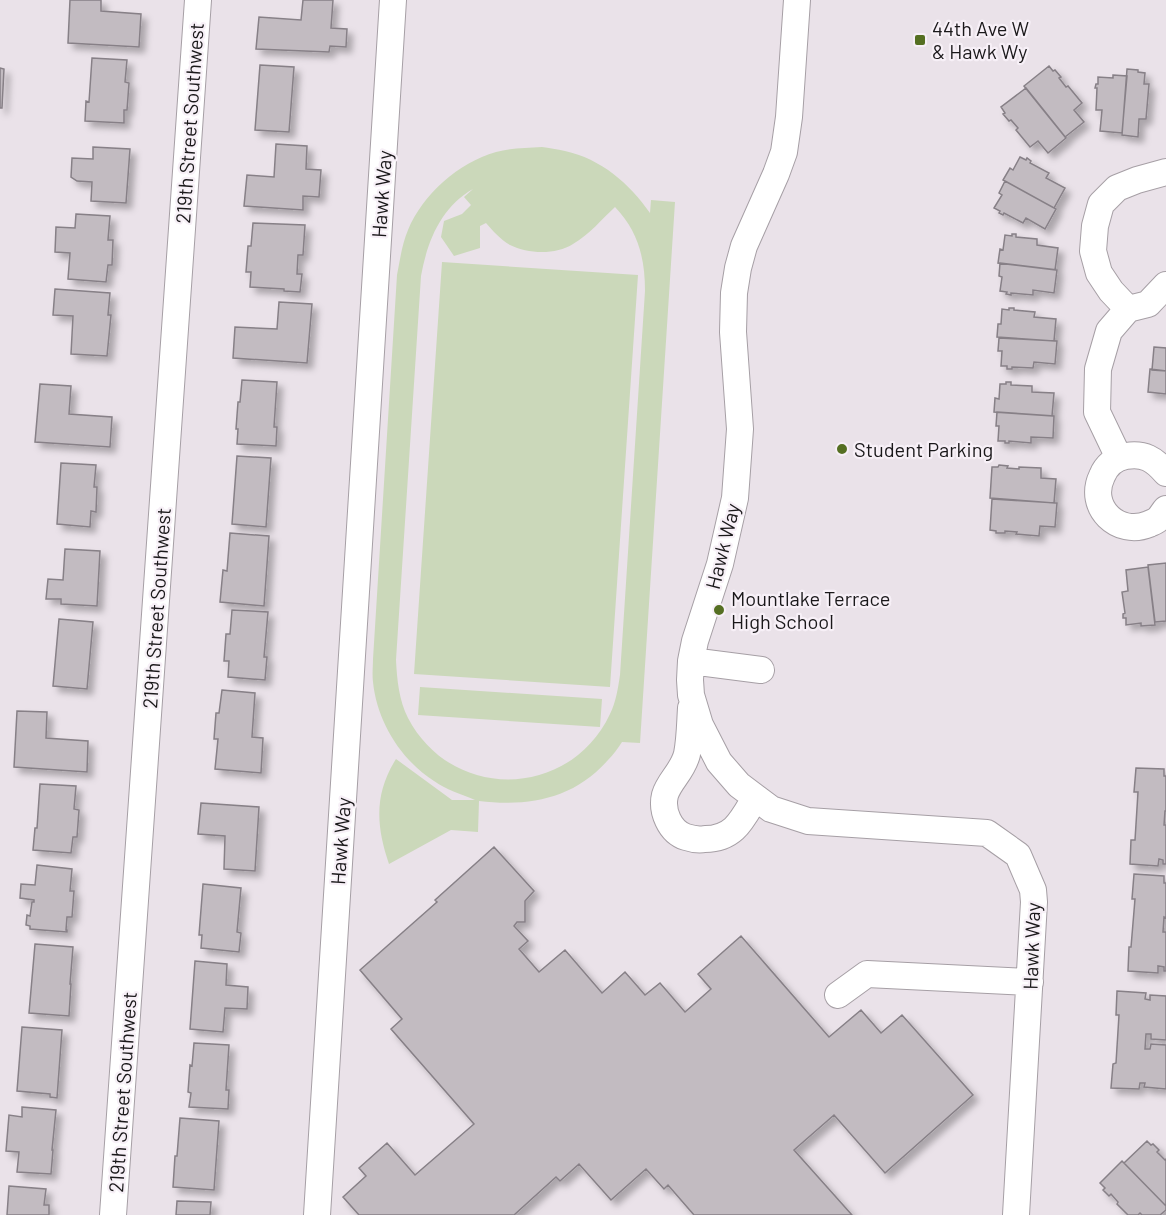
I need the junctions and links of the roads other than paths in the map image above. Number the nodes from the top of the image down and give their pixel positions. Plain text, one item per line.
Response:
1 (198, 0) edge
2 (393, 0) edge
3 (798, 0) edge
4 (1166, 172) edge
5 (1166, 285) edge
6 (1128, 309) junction
7 (1119, 458) junction
8 (1166, 473) edge
9 (1166, 509) edge
10 (691, 661) junction
11 (761, 670) dead end
12 (691, 695) junction
13 (755, 798) junction
14 (1030, 982) junction
15 (838, 995) dead end
16 (113, 1215) edge
17 (317, 1215) edge
18 (1016, 1215) edge

1 - 16 street, 219th Street Southwest
2 - 17 street, Hawk Way
3 - 10 street, Hawk Way
4 - 6 street
5 - 6 street
6 - 7 street
7 - 8 street
7 - 9 street
10 - 11 street
10 - 12 street, Hawk Way
12 - 13 street, Hawk Way
12 - 13 street
13 - 14 street, Hawk Way
14 - 15 street
14 - 18 street, Hawk Way

